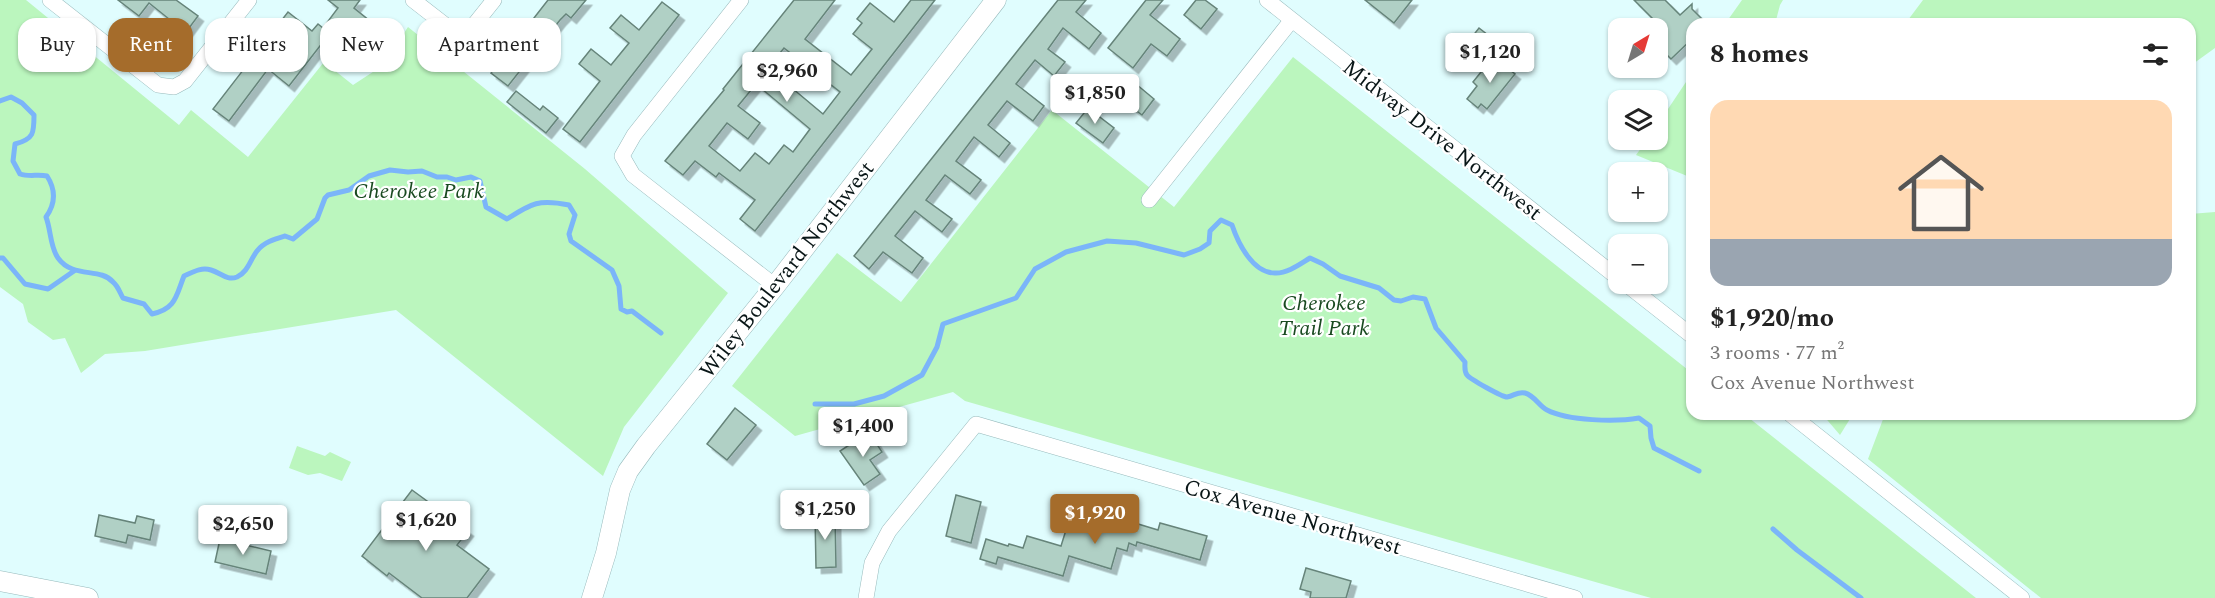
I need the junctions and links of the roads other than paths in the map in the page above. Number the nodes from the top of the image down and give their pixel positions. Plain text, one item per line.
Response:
1 (50, 0) edge
2 (249, 0) edge
3 (413, 0) edge
4 (494, 0) edge
5 (741, 0) edge
6 (996, 0) edge
7 (1267, 0) edge
8 (1292, 21) junction
9 (1149, 200) dead end
10 (1608, 270) edge
11 (775, 286) junction
12 (1639, 294) edge
13 (1686, 331) edge
14 (1798, 420) edge
15 (606, 553) junction
16 (0, 581) edge
17 (88, 598) edge
18 (592, 598) edge
19 (608, 598) edge
20 (866, 598) edge
21 (1575, 598) edge
22 (2022, 598) edge

1 - 2 street
3 - 4 street
5 - 11 street
6 - 11 street, Wiley Boulevard Northwest
7 - 8 street, Midway Drive Northwest
8 - 9 street
8 - 10 street, Midway Drive Northwest
11 - 15 street, Wiley Boulevard Northwest
12 - 13 street
14 - 22 street
15 - 18 street, Wiley Boulevard Northwest
15 - 19 street, Wiley Boulevard Northwest
16 - 17 street
20 - 21 street, Cox Avenue Northwest

